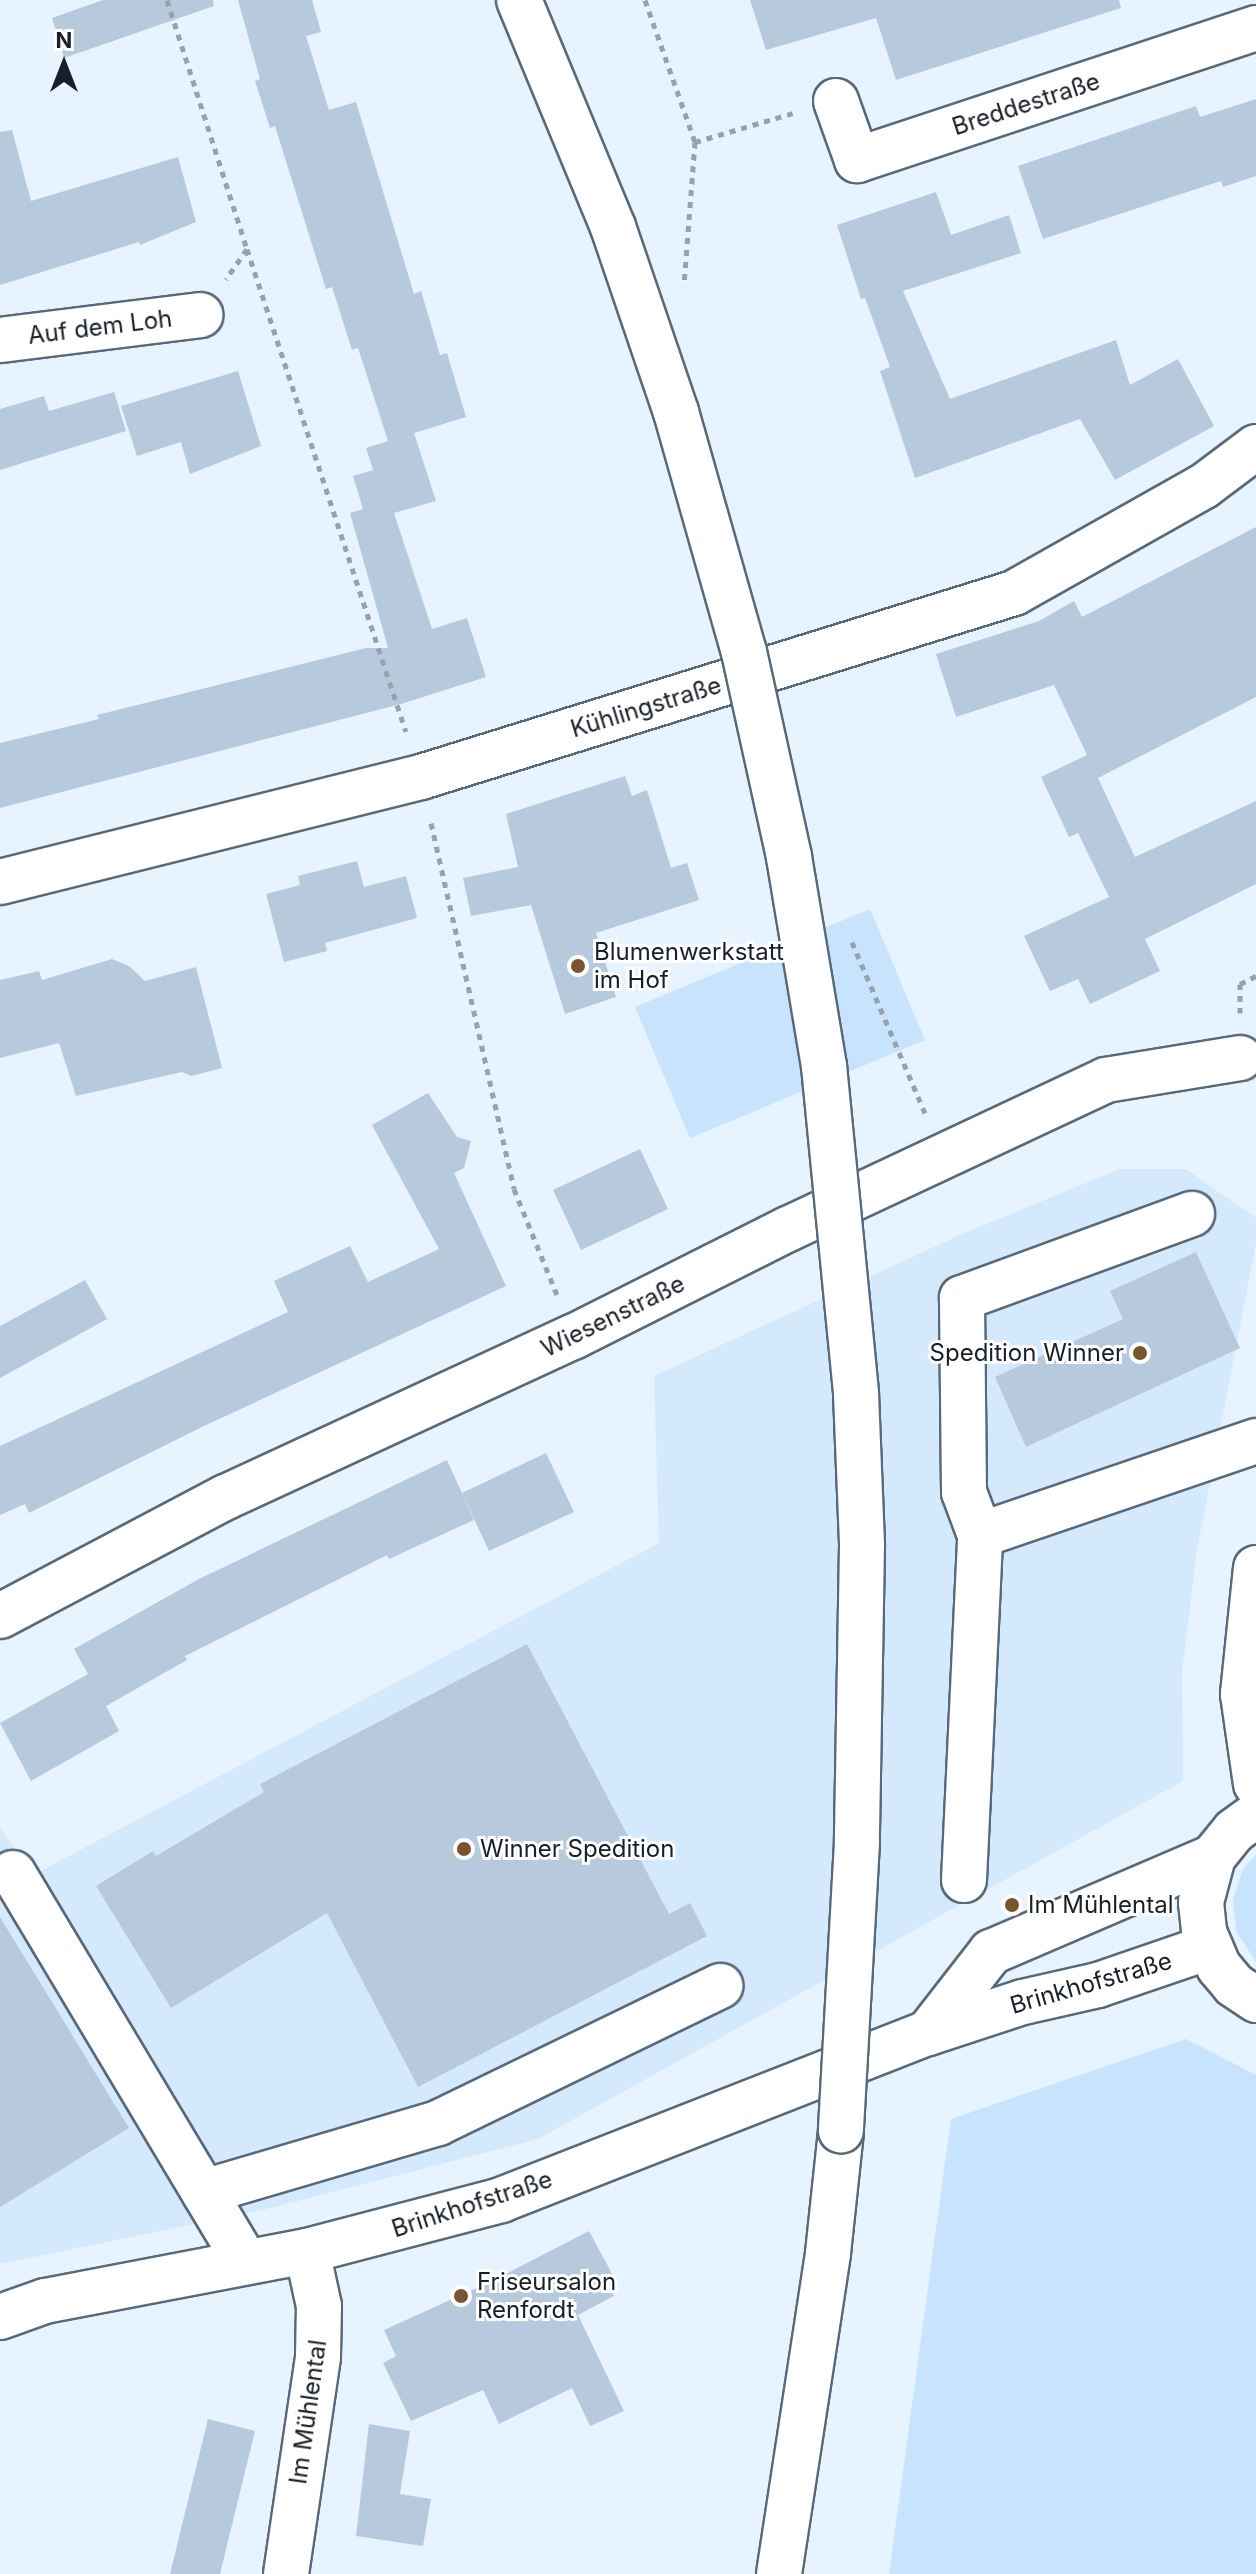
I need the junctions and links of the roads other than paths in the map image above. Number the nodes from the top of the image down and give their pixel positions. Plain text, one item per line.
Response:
1 (519, 0) edge
2 (1256, 28) edge
3 (836, 101) road end
4 (200, 315) road end
5 (0, 340) edge
6 (1256, 447) edge
7 (0, 882) edge
8 (1240, 1058) dead end
9 (1192, 1214) dead end
10 (1256, 1441) edge
11 (980, 1535) junction
12 (1256, 1568) edge
13 (0, 1616) edge
14 (1256, 1784) edge
15 (1256, 1815) edge
16 (1213, 1857) junction
17 (13, 1873) dead end
18 (964, 1880) dead end
19 (1209, 1947) junction
20 (720, 1986) dead end
21 (1256, 2000) edge
22 (928, 2033) junction
23 (204, 2192) junction
24 (307, 2251) junction
25 (246, 2262) junction
26 (0, 2317) edge
27 (286, 2574) edge
28 (779, 2574) edge

1 - 28 main road, bridge
2 - 3 main road, Breddestraße
4 - 5 main road, Auf dem Loh
6 - 7 main road, Kühlingstraße
8 - 13 main road, Wiesenstraße
9 - 11 main road
10 - 11 main road
11 - 18 main road
12 - 14 main road
15 - 16 main road
16 - 19 main road
16 - 22 main road
17 - 23 main road
19 - 21 main road
19 - 22 main road, Brinkhofstraße
20 - 23 main road
22 - 24 main road, Brinkhofstraße
23 - 25 main road
24 - 25 main road, Brinkhofstraße
24 - 27 main road, Im Mühlental
25 - 26 main road, Brinkhofstraße

